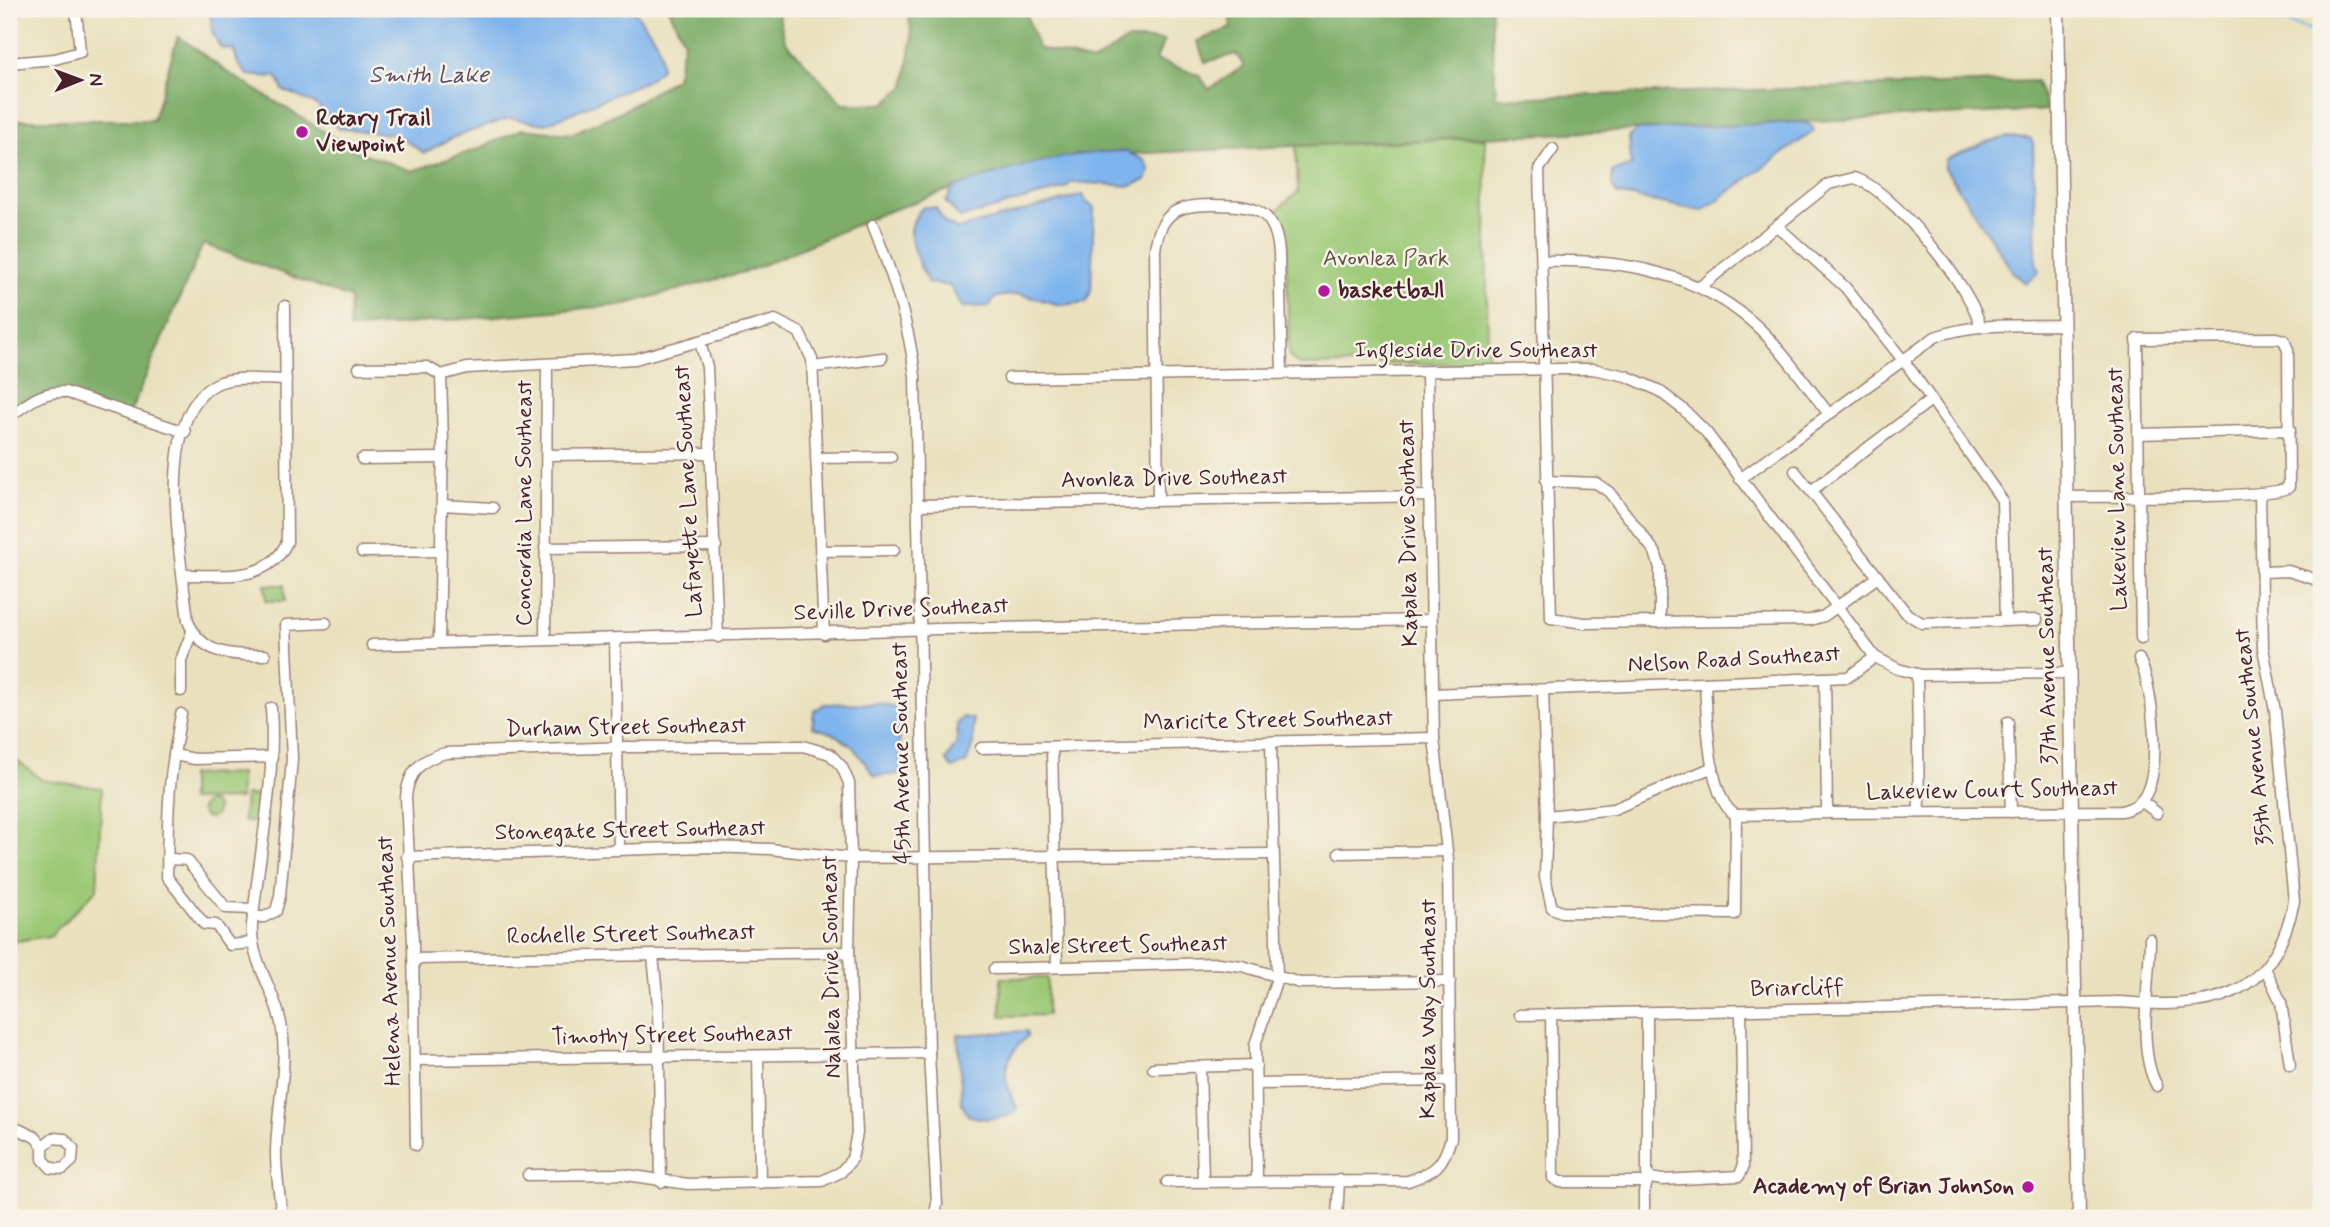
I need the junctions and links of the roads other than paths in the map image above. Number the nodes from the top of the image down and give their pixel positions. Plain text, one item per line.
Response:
1 (76, 9) edge
2 (2058, 9) edge
3 (9, 63) edge
4 (1553, 149) dead end
5 (873, 225) dead end
6 (1777, 226) junction
7 (1542, 261) junction
8 (1700, 287) junction
9 (285, 306) dead end
10 (2063, 325) junction
11 (1980, 327) junction
12 (700, 342) junction
13 (882, 358) dead end
14 (1905, 363) junction
15 (547, 366) junction
16 (813, 367) junction
17 (359, 368) dead end
18 (1543, 370) junction
19 (1427, 372) junction
20 (1282, 373) junction
21 (441, 375) junction
22 (1156, 376) junction
23 (1009, 378) dead end
24 (286, 380) junction
25 (1931, 400) junction
26 (1829, 414) junction
27 (9, 417) edge
28 (2290, 430) junction
29 (185, 432) junction
30 (2138, 434) junction
31 (710, 453) junction
32 (548, 455) junction
33 (891, 457) dead end
34 (443, 458) junction
35 (816, 458) junction
36 (362, 459) dead end
37 (1795, 471) dead end
38 (1740, 479) junction
39 (1546, 481) junction
40 (1811, 491) junction
41 (2260, 493) junction
42 (1430, 496) junction
43 (2138, 496) junction
44 (2066, 497) junction
45 (1158, 500) junction
46 (442, 505) junction
47 (919, 505) junction
48 (493, 508) dead end
49 (716, 546) junction
50 (545, 548) junction
51 (894, 550) dead end
52 (440, 551) junction
53 (821, 551) junction
54 (362, 552) dead end
55 (2262, 572) junction
56 (183, 575) junction
57 (1878, 577) junction
58 (2321, 581) edge
59 (1836, 606) junction
60 (1431, 620) junction
61 (2038, 620) dead end
62 (1660, 621) junction
63 (2005, 621) junction
64 (326, 623) dead end
65 (920, 629) junction
66 (192, 632) junction
67 (824, 634) junction
68 (718, 637) junction
69 (615, 639) junction
70 (2141, 639) dead end
71 (545, 640) junction
72 (439, 642) junction
73 (372, 645) dead end
74 (265, 655) dead end
75 (1875, 657) junction
76 (2139, 659) dead end
77 (2069, 673) junction
78 (1917, 674) junction
79 (1825, 678) junction
80 (1705, 683) junction
81 (1543, 690) junction
82 (181, 691) dead end
83 (1433, 694) junction
84 (271, 708) dead end
85 (181, 714) dead end
86 (2008, 722) dead end
87 (1434, 738) junction
88 (273, 741) junction
89 (292, 742) junction
90 (1271, 742) junction
91 (617, 747) junction
92 (1052, 747) junction
93 (981, 748) dead end
94 (174, 755) junction
95 (272, 757) junction
96 (842, 767) joint
97 (1713, 767) junction
98 (411, 775) joint
99 (2141, 802) junction
100 (1919, 812) junction
101 (2011, 812) junction
102 (2072, 812) junction
103 (2157, 813) dead end
104 (1831, 814) junction
105 (1736, 815) junction
106 (1547, 816) junction
107 (619, 849) junction
108 (1339, 853) dead end
109 (1055, 854) junction
110 (1273, 854) junction
111 (925, 855) junction
112 (1448, 856) junction
113 (407, 857) junction
114 (851, 858) junction
115 (170, 859) junction
116 (253, 913) junction
117 (2151, 939) dead end
118 (251, 943) junction
119 (849, 952) junction
120 (653, 956) junction
121 (414, 959) junction
122 (1057, 967) junction
123 (2265, 968) junction
124 (995, 969) dead end
125 (1277, 978) junction
126 (1450, 981) junction
127 (2075, 1004) junction
128 (2148, 1004) junction
129 (1741, 1011) junction
130 (1647, 1013) junction
131 (1520, 1015) dead end
132 (1551, 1015) junction
133 (929, 1053) junction
134 (855, 1055) junction
135 (758, 1056) junction
136 (659, 1057) junction
137 (415, 1060) junction
138 (1256, 1065) junction
139 (2290, 1065) dead end
140 (1200, 1067) junction
141 (1153, 1068) dead end
142 (1449, 1081) junction
143 (1256, 1084) junction
144 (2157, 1086) dead end
145 (9, 1125) edge
146 (43, 1146) dead end
147 (416, 1146) dead end
148 (528, 1175) dead end
149 (1257, 1179) junction
150 (1647, 1179) junction
151 (1203, 1180) junction
152 (1339, 1180) junction
153 (661, 1182) junction
154 (1167, 1182) dead end
155 (760, 1183) junction
156 (937, 1204) junction
157 (1340, 1217) edge
158 (282, 1218) edge
159 (934, 1218) edge
160 (942, 1218) edge
161 (1644, 1218) edge
162 (2079, 1218) edge

1 - 3 street
2 - 10 street, 37th Avenue Southeast
4 - 7 street
5 - 47 street, 45th Avenue Southeast
6 - 8 street
6 - 11 street
6 - 14 street
7 - 8 street
7 - 18 street
8 - 26 street
9 - 24 street
10 - 11 street
10 - 44 street, 37th Avenue Southeast
11 - 14 street
12 - 15 street
12 - 16 street
12 - 31 street, Lafayette Lane Southeast
13 - 16 street
14 - 25 street
14 - 26 street
15 - 21 street
15 - 32 street, Concordia Lane Southeast
16 - 35 street
17 - 21 street
18 - 19 street, Ingleside Drive Southeast
18 - 38 street, Ingleside Drive Southeast
18 - 39 street
19 - 20 street, Ingleside Drive Southeast
19 - 42 street, Kapalea Drive Southeast
20 - 22 street, Ingleside Drive Southeast
20 - 22 street
21 - 34 street
22 - 23 street, Ingleside Drive Southeast
22 - 45 street
24 - 29 street
24 - 56 street
25 - 40 street
25 - 63 street
26 - 38 street
27 - 29 street
28 - 30 street
28 - 30 street, Lakeview Lane Southeast
28 - 41 street
29 - 56 street
30 - 43 street, Lakeview Lane Southeast
31 - 32 street
31 - 49 street, Lafayette Lane Southeast
32 - 50 street, Concordia Lane Southeast
33 - 35 street
34 - 36 street
34 - 46 street
35 - 53 street
37 - 40 street
38 - 59 street, Ingleside Drive Southeast
39 - 62 street
39 - 62 street
40 - 57 street
41 - 43 street
41 - 55 street, 35th Avenue Southeast
42 - 45 street, Avonlea Drive Southeast
42 - 60 street, Kapalea Drive Southeast
43 - 44 street
43 - 70 street, Lakeview Lane Southeast
44 - 77 street, 37th Avenue Southeast
45 - 47 street, Avonlea Drive Southeast
46 - 48 street
46 - 52 street
47 - 65 street, 45th Avenue Southeast
49 - 50 street
49 - 68 street, Lafayette Lane Southeast
50 - 71 street, Concordia Lane Southeast
51 - 53 street
52 - 54 street
52 - 72 street
53 - 67 street
55 - 58 street
55 - 123 street, 35th Avenue Southeast
56 - 66 street
57 - 59 street
57 - 63 street
59 - 62 street
59 - 75 street, Ingleside Drive Southeast
60 - 65 street, Seville Drive Southeast
60 - 83 street, Kapalea Drive Southeast
61 - 63 street
64 - 89 street
65 - 67 street, Seville Drive Southeast
65 - 111 street, 45th Avenue Southeast
66 - 74 street
66 - 82 street
67 - 68 street, Seville Drive Southeast
68 - 69 street, Seville Drive Southeast
69 - 71 street, Seville Drive Southeast
69 - 91 street
71 - 72 street, Seville Drive Southeast
72 - 73 street, Seville Drive Southeast
75 - 78 street
75 - 79 street, Nelson Road Southeast
76 - 99 street, Lakeview Court Southeast
77 - 78 street
77 - 102 street, 37th Avenue Southeast
78 - 100 street
79 - 80 street, Nelson Road Southeast
79 - 104 street
80 - 81 street, Nelson Road Southeast
80 - 97 street
81 - 83 street, Nelson Road Southeast
81 - 106 street
83 - 87 street, Kapalea Drive Southeast
84 - 88 street
85 - 94 street
86 - 101 street
87 - 90 street, Maricite Street Southeast
87 - 112 street
88 - 89 street
88 - 95 street
89 - 116 street
90 - 92 street, Maricite Street Southeast
90 - 110 street
91 - 96 street, Durham Street Southeast
91 - 98 street, Durham Street Southeast
91 - 107 street
92 - 93 street, Maricite Street Southeast
92 - 109 street
94 - 95 street
94 - 115 street
95 - 116 street
96 - 114 street, Nalalea Drive Southeast
97 - 105 street
97 - 106 street
98 - 113 street, Helena Avenue Southeast
99 - 102 street, Lakeview Court Southeast
99 - 103 street
100 - 101 street, Lakeview Court Southeast
100 - 104 street, Lakeview Court Southeast
101 - 102 street, Lakeview Court Southeast
102 - 127 street, 37th Avenue Southeast
104 - 105 street, Lakeview Court Southeast
105 - 106 street
107 - 113 street, Stonegate Street Southeast
107 - 114 street, Stonegate Street Southeast
108 - 112 street
109 - 110 street, Stonegate Street Southeast
109 - 111 street, Stonegate Street Southeast
109 - 122 street
110 - 125 street
111 - 114 street, Stonegate Street Southeast
111 - 133 street, 45th Avenue Southeast
112 - 126 street, Kapalea Way Southeast
113 - 121 street, Helena Avenue Southeast
114 - 119 street, Nalalea Drive Southeast
115 - 116 street
115 - 118 street
116 - 118 street
117 - 128 street
118 - 158 street
119 - 120 street, Rochelle Street Southeast
119 - 134 street, Nalalea Drive Southeast
120 - 121 street, Rochelle Street Southeast
120 - 136 street
121 - 137 street, Helena Avenue Southeast
122 - 124 street, Shale Street Southeast
122 - 125 street, Shale Street Southeast
123 - 128 street, 35th Avenue Southeast
123 - 139 street
125 - 126 street, Shale Street Southeast
125 - 138 street
126 - 142 street, Kapalea Way Southeast
127 - 128 street, Briarcliff
127 - 129 street, Briarcliff
127 - 162 street, 37th Avenue Southeast
128 - 144 street
129 - 130 street, Briarcliff
129 - 150 street
130 - 132 street, Briarcliff
130 - 150 street
131 - 132 street, Briarcliff
132 - 150 street
133 - 134 street, Timothy Street Southeast
133 - 156 street, 45th Avenue Southeast
134 - 135 street, Timothy Street Southeast
134 - 155 street, Nalalea Drive Southeast
135 - 136 street, Timothy Street Southeast
135 - 155 street
136 - 137 street, Timothy Street Southeast
136 - 153 street
137 - 147 street, Helena Avenue Southeast
138 - 140 street
138 - 143 street
140 - 141 street
140 - 151 street
142 - 143 street
142 - 152 street, Kapalea Way Southeast
143 - 149 street
145 - 146 street
148 - 153 street
149 - 151 street
149 - 152 street
150 - 161 street
151 - 154 street
152 - 157 street
153 - 155 street
156 - 159 street, 45th Avenue Southeast
156 - 160 street, 45th Avenue Southeast

